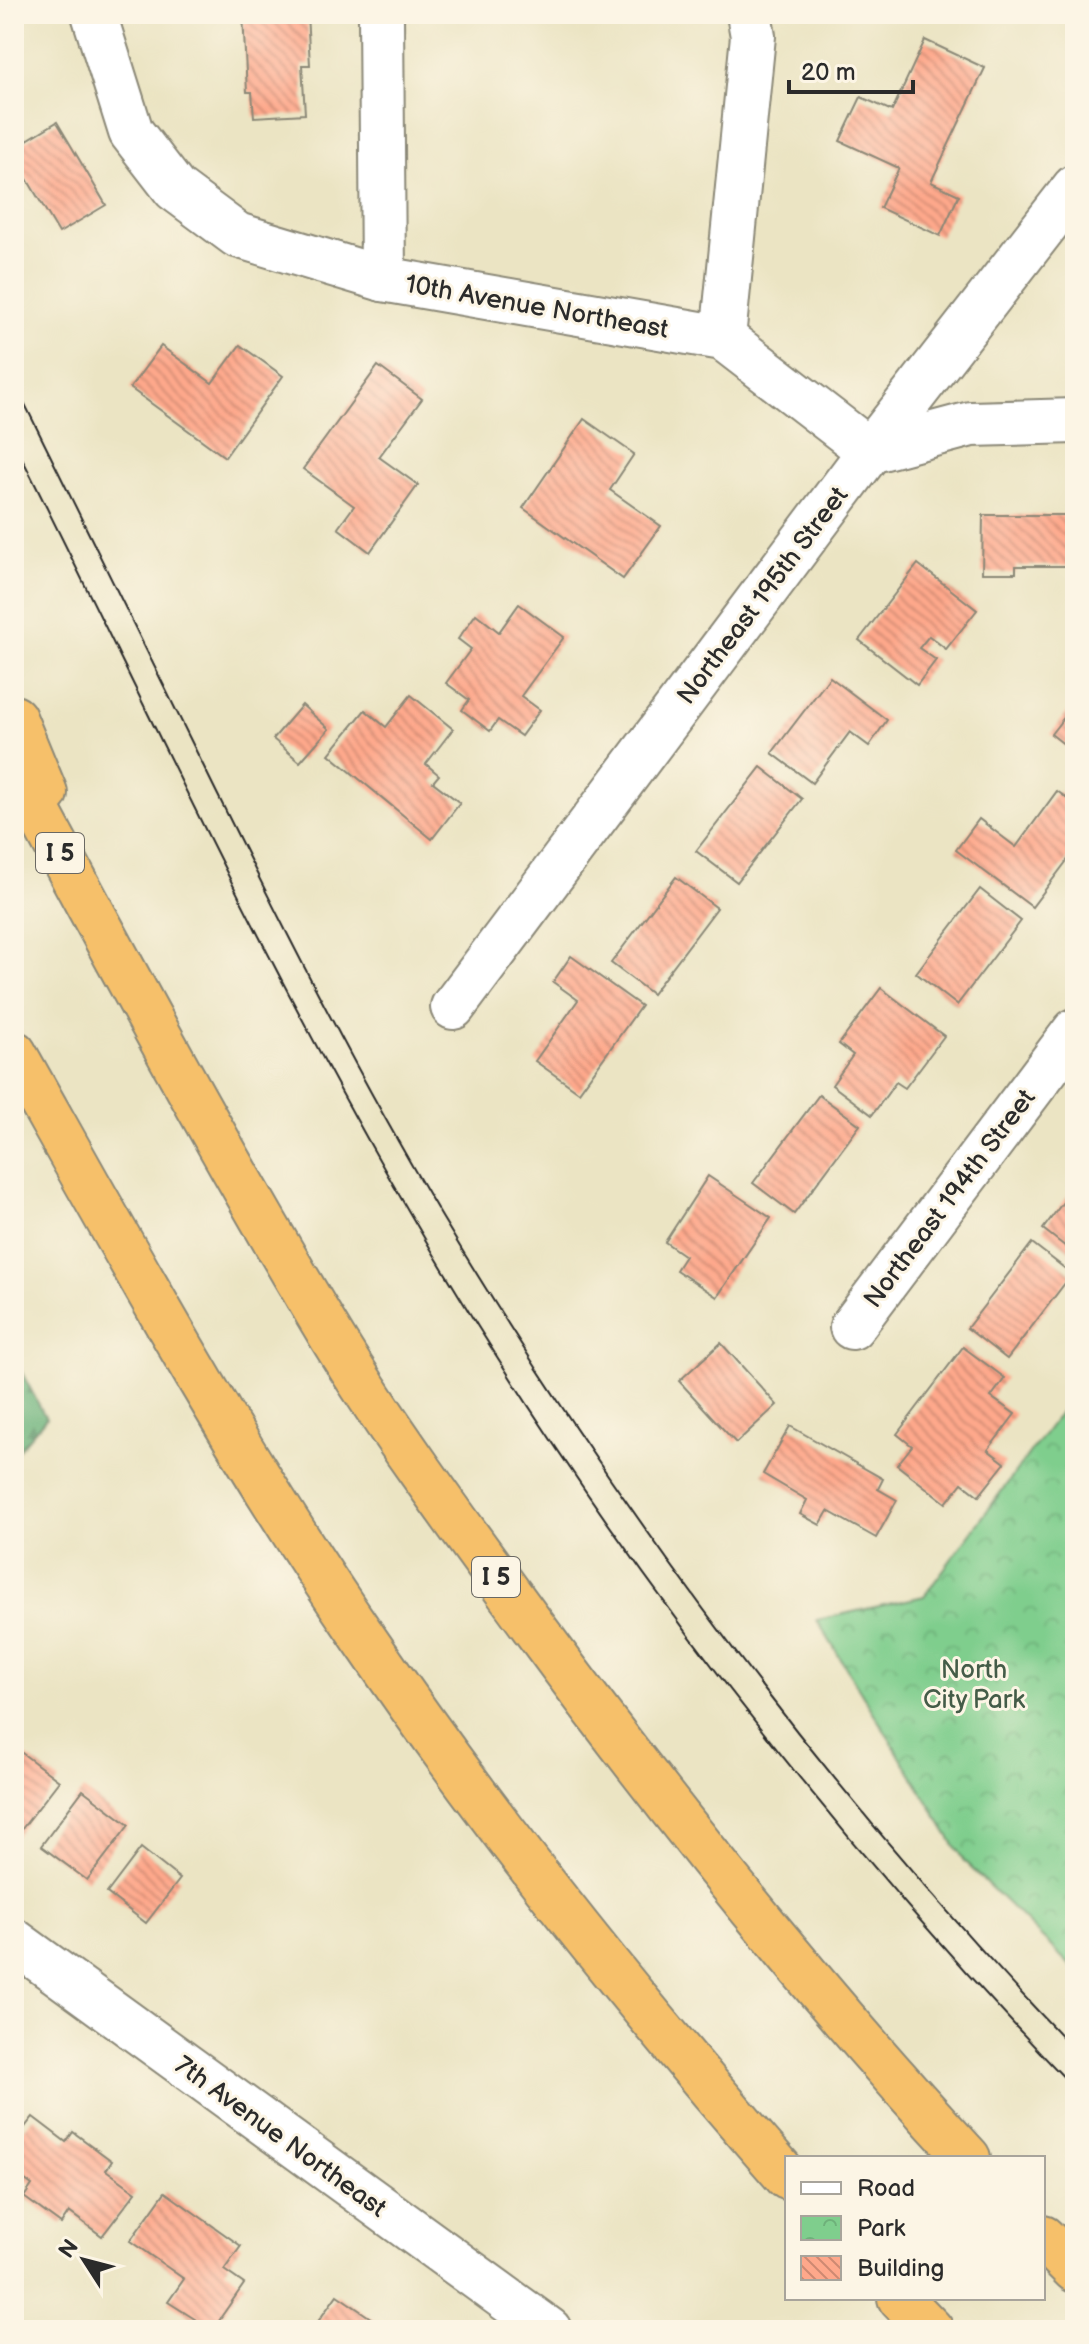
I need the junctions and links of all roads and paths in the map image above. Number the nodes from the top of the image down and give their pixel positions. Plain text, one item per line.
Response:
1 (94, 14) edge
2 (381, 14) edge
3 (749, 14) edge
4 (1075, 187) edge
5 (383, 279) junction
6 (723, 338) junction
7 (1075, 421) edge
8 (870, 451) junction
9 (14, 718) edge
10 (14, 767) edge
11 (107, 939) junction
12 (453, 1007) dead end
13 (1075, 1031) edge
14 (14, 1053) edge
15 (852, 1327) dead end
16 (14, 1941) edge
17 (966, 2156) edge
18 (785, 2175) edge
19 (1045, 2240) edge
20 (1075, 2270) edge
21 (902, 2300) edge
22 (549, 2330) edge
23 (931, 2330) edge

1 - 5 street, 10th Avenue Northeast
2 - 5 street
3 - 6 street
4 - 8 street, Northeast 195th Street
5 - 6 street, 10th Avenue Northeast
6 - 8 street, 10th Avenue Northeast
7 - 8 street
8 - 12 street, Northeast 195th Street
9 - 11 highway
10 - 11 highway, I 5
11 - 17 highway, I 5
13 - 15 street, Northeast 194th Street
14 - 18 highway
16 - 22 street, 7th Avenue Northeast
19 - 20 highway
21 - 23 highway

